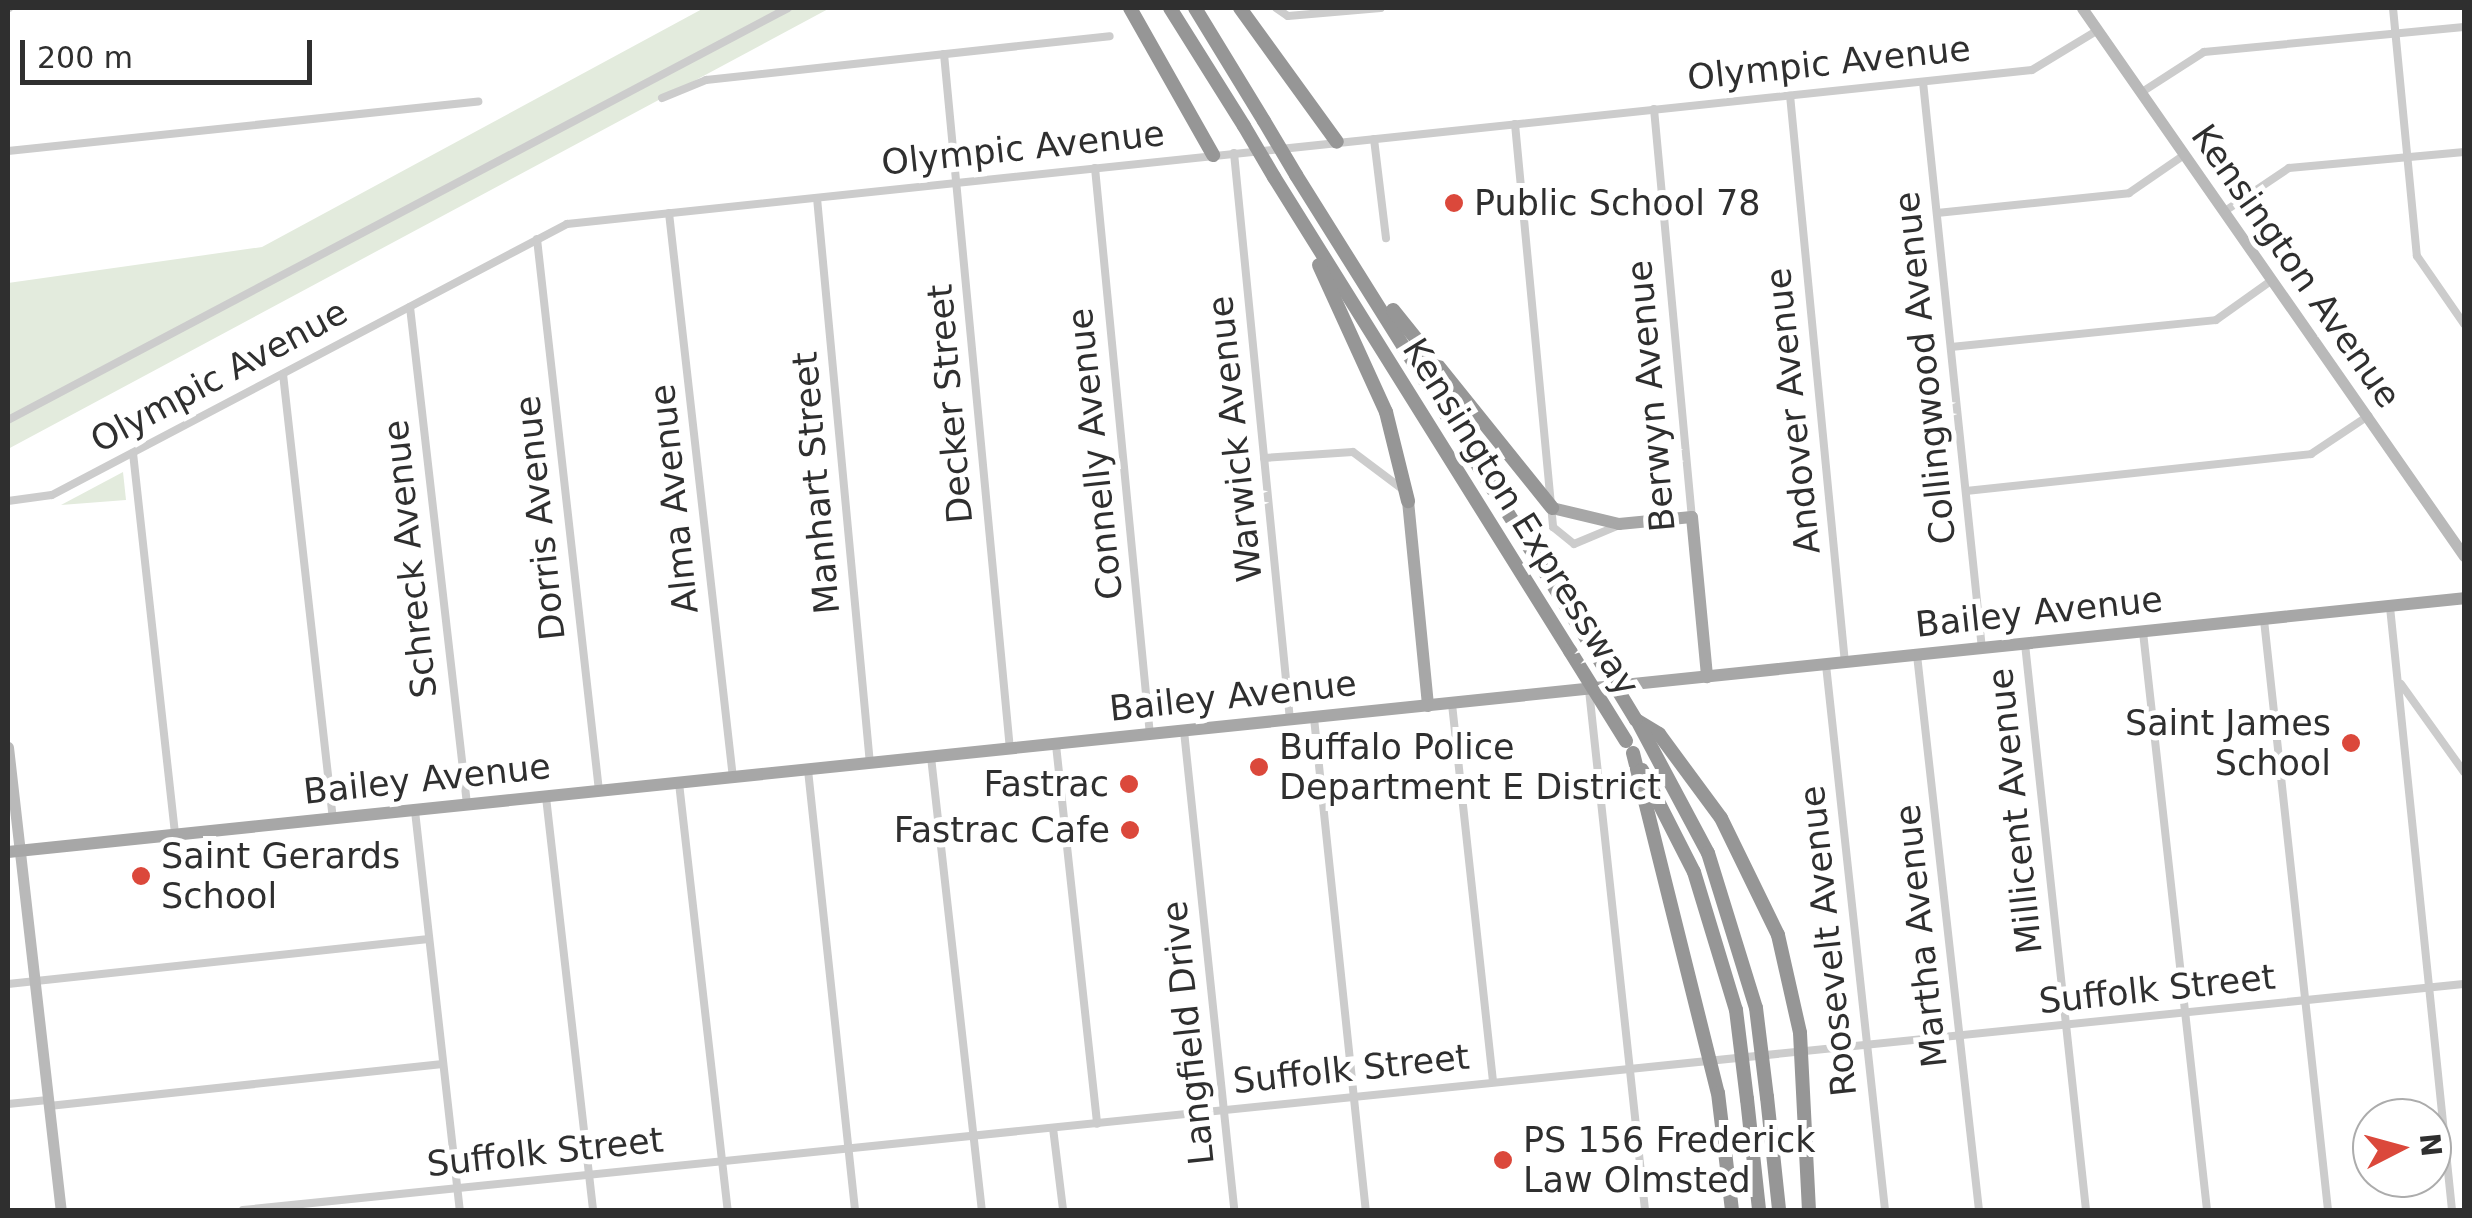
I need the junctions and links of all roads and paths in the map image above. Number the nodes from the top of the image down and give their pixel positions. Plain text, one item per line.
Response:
1 (788, 8) edge
2 (1130, 8) edge
3 (1170, 8) edge
4 (1195, 8) edge
5 (1240, 8) edge
6 (1276, 8) edge
7 (1381, 8) edge
8 (2082, 8) edge
9 (2393, 8) edge
10 (2464, 27) edge
11 (2098, 30) junction
12 (2395, 34) junction
13 (1110, 36) dead end
14 (944, 54) junction
15 (1923, 82) junction
16 (2142, 92) junction
17 (1790, 95) junction
18 (662, 98) dead end
19 (478, 102) dead end
20 (1654, 110) junction
21 (1515, 124) junction
22 (1374, 139) junction
23 (1337, 142) junction
24 (8, 151) edge
25 (1234, 152) junction
26 (2464, 152) edge
27 (2185, 154) junction
28 (1213, 155) junction
29 (2407, 158) junction
30 (1095, 168) junction
31 (956, 183) junction
32 (817, 198) junction
33 (2224, 211) junction
34 (669, 213) junction
35 (1296, 214) junction
36 (1937, 214) junction
37 (1386, 238) dead end
38 (537, 239) junction
39 (1342, 242) junction
40 (2273, 280) junction
41 (410, 307) junction
42 (2464, 324) edge
43 (1951, 347) junction
44 (283, 374) junction
45 (2368, 416) junction
46 (8, 420) edge
47 (133, 453) junction
48 (1264, 458) junction
49 (1966, 491) junction
50 (1408, 501) junction
51 (8, 502) edge
52 (1552, 508) junction
53 (1692, 517) junction
54 (1620, 524) junction
55 (2464, 556) edge
56 (2464, 598) edge
57 (2390, 606) junction
58 (2264, 620) junction
59 (2143, 632) junction
60 (2025, 644) junction
61 (1982, 649) junction
62 (1918, 655) junction
63 (1846, 663) junction
64 (1826, 665) junction
65 (1708, 678) junction
66 (2398, 680) junction
67 (1590, 690) junction
68 (1452, 704) junction
69 (1428, 706) junction
70 (1314, 718) junction
71 (1290, 720) junction
72 (1184, 731) junction
73 (1150, 735) junction
74 (1654, 738) junction
75 (1056, 744) junction
76 (8, 747) edge
77 (1629, 747) junction
78 (1010, 749) junction
79 (931, 757) junction
80 (870, 764) junction
81 (808, 770) junction
82 (2464, 772) edge
83 (733, 778) junction
84 (679, 783) junction
85 (599, 792) junction
86 (546, 797) junction
87 (467, 805) junction
88 (414, 810) junction
89 (332, 819) junction
90 (175, 834) junction
91 (14, 851) edge
92 (429, 939) junction
93 (35, 981) junction
94 (8, 984) edge
95 (2464, 984) edge
96 (2430, 988) junction
97 (2305, 1001) junction
98 (2185, 1014) junction
99 (2066, 1026) junction
100 (1959, 1036) junction
101 (1867, 1044) junction
102 (1802, 1051) junction
103 (1706, 1061) junction
104 (443, 1064) junction
105 (1630, 1070) junction
106 (1492, 1082) junction
107 (1354, 1096) junction
108 (48, 1103) junction
109 (8, 1104) edge
110 (1224, 1110) junction
111 (1096, 1124) junction
112 (1054, 1128) junction
113 (974, 1136) junction
114 (849, 1149) junction
115 (722, 1162) junction
116 (589, 1176) junction
117 (457, 1188) junction
118 (61, 1210) edge
119 (243, 1210) edge
120 (460, 1210) edge
121 (593, 1210) edge
122 (728, 1210) edge
123 (855, 1210) edge
124 (982, 1210) edge
125 (1063, 1210) edge
126 (1234, 1210) edge
127 (1366, 1210) edge
128 (1646, 1210) edge
129 (1732, 1210) edge
130 (1759, 1210) edge
131 (1780, 1210) edge
132 (1809, 1210) edge
133 (1885, 1210) edge
134 (1979, 1210) edge
135 (2086, 1210) edge
136 (2207, 1210) edge
137 (2328, 1210) edge
138 (2452, 1210) edge

1 - 46 street
2 - 28 highway
3 - 35 highway, Kensington Expressway, bridge
4 - 39 highway, Kensington Expressway, bridge
5 - 23 highway
6 - 7 street
8 - 11 street, Kensington Avenue
9 - 12 street
10 - 12 street
11 - 15 street, Olympic Avenue
11 - 16 street, Kensington Avenue
12 - 16 street
12 - 29 street
13 - 14 street
14 - 18 street
14 - 31 street, Decker Street
15 - 17 street, Olympic Avenue
15 - 36 street, Collingwood Avenue
16 - 27 street, Kensington Avenue
17 - 20 street, Olympic Avenue
17 - 63 street, Andover Avenue
19 - 24 street
20 - 21 street, Olympic Avenue
20 - 53 street, Berwyn Avenue
21 - 22 street, Olympic Avenue
21 - 52 street
22 - 23 street, Olympic Avenue
22 - 37 street
23 - 25 street, Olympic Avenue
25 - 28 street, Olympic Avenue
25 - 48 street, Warwick Avenue
26 - 29 street
27 - 33 street, Kensington Avenue
27 - 36 street
28 - 30 street, Olympic Avenue
29 - 33 street
29 - 42 street
30 - 31 street, Olympic Avenue
30 - 73 street, Connelly Avenue
31 - 32 street, Olympic Avenue
31 - 78 street, Decker Street
32 - 34 street, Olympic Avenue
32 - 80 street, Manhart Street
33 - 40 street, Kensington Avenue
34 - 38 street, Olympic Avenue
34 - 83 street, Alma Avenue
35 - 50 highway
35 - 77 highway, Kensington Expressway, bridge
36 - 43 street, Collingwood Avenue
38 - 41 street, Olympic Avenue
38 - 85 street, Dorris Avenue
39 - 52 highway
39 - 74 highway, Kensington Expressway, bridge
40 - 43 street
40 - 45 street, Kensington Avenue
41 - 44 street, Olympic Avenue
41 - 87 street, Schreck Avenue
43 - 49 street, Collingwood Avenue
44 - 47 street, Olympic Avenue
44 - 89 street
45 - 49 street
45 - 55 street, Kensington Avenue
47 - 51 street, Olympic Avenue
47 - 90 street
48 - 50 street
48 - 71 street, Warwick Avenue
49 - 61 street, Collingwood Avenue
50 - 69 main road
52 - 54 main road
52 - 54 street
53 - 54 main road
53 - 65 main road, Berwyn Avenue
56 - 57 main road, Bailey Avenue
57 - 58 main road, Bailey Avenue
57 - 66 street
58 - 59 main road, Bailey Avenue
58 - 97 street
59 - 60 main road, Bailey Avenue
59 - 98 street
60 - 61 main road, Bailey Avenue
60 - 99 street, Millicent Avenue
61 - 62 main road, Bailey Avenue
62 - 63 main road, Bailey Avenue
62 - 100 street, Martha Avenue
63 - 64 main road, Bailey Avenue
64 - 65 main road, Bailey Avenue
64 - 101 street, Roosevelt Avenue
65 - 67 main road, Bailey Avenue
66 - 82 street
66 - 96 street
67 - 68 main road, Bailey Avenue
67 - 105 street
68 - 69 main road, Bailey Avenue
68 - 106 street
69 - 70 main road, Bailey Avenue
70 - 71 main road, Bailey Avenue
70 - 107 street
71 - 72 main road, Bailey Avenue
72 - 73 main road, Bailey Avenue
72 - 110 street, Langfield Drive
73 - 75 main road, Bailey Avenue
74 - 102 highway
74 - 131 highway, Kensington Expressway, bridge
75 - 78 main road, Bailey Avenue
75 - 111 street
76 - 91 street
77 - 103 highway
77 - 130 highway, Kensington Expressway, bridge
78 - 79 main road, Bailey Avenue
79 - 80 main road, Bailey Avenue
79 - 113 street
80 - 81 main road, Bailey Avenue
81 - 83 main road, Bailey Avenue
81 - 114 street
83 - 84 main road, Bailey Avenue
84 - 85 main road, Bailey Avenue
84 - 115 street
85 - 86 main road, Bailey Avenue
86 - 87 main road, Bailey Avenue
86 - 116 street
87 - 88 main road, Bailey Avenue
88 - 89 main road, Bailey Avenue
88 - 92 street
89 - 90 main road, Bailey Avenue
90 - 91 main road, Bailey Avenue
91 - 93 street
92 - 93 street
92 - 104 street
93 - 94 street
93 - 108 street
95 - 96 street, Suffolk Street
96 - 97 street, Suffolk Street
96 - 138 street
97 - 98 street, Suffolk Street
97 - 137 street
98 - 99 street, Suffolk Street
98 - 136 street
99 - 100 street, Suffolk Street
99 - 135 street, Millicent Avenue
100 - 101 street, Suffolk Street
100 - 134 street, Martha Avenue
101 - 102 street, Suffolk Street
101 - 133 street, Roosevelt Avenue
102 - 103 street, Suffolk Street
102 - 132 highway
103 - 105 street, Suffolk Street
103 - 129 highway
104 - 108 street
104 - 117 street
105 - 106 street, Suffolk Street
105 - 128 street
106 - 107 street, Suffolk Street
107 - 110 street, Suffolk Street
107 - 127 street
108 - 109 street
108 - 118 street
110 - 111 street, Suffolk Street
110 - 126 street, Langfield Drive
111 - 112 street, Suffolk Street
112 - 113 street, Suffolk Street
112 - 125 street
113 - 114 street, Suffolk Street
113 - 124 street
114 - 115 street, Suffolk Street
114 - 123 street
115 - 116 street, Suffolk Street
115 - 122 street
116 - 117 street, Suffolk Street
116 - 121 street
117 - 119 street, Suffolk Street
117 - 120 street

